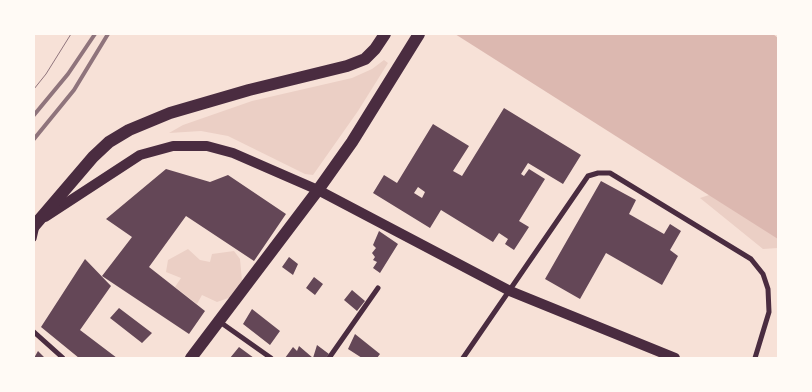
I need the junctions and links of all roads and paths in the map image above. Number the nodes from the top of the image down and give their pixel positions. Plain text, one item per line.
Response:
1 (385, 34) edge
2 (416, 39) edge
3 (318, 190) junction
4 (36, 224) edge
5 (34, 239) edge
6 (378, 288) dead end
7 (510, 291) junction
8 (219, 322) junction
9 (34, 332) edge
10 (63, 358) edge
11 (191, 358) edge
12 (270, 358) edge
13 (330, 358) edge
14 (464, 358) edge
15 (676, 358) edge
16 (755, 358) edge

1 - 4 highway
2 - 3 highway
3 - 4 main road
3 - 7 main road
3 - 8 highway
4 - 5 street
6 - 13 street
7 - 14 street
7 - 15 main road
7 - 16 street
8 - 11 highway
8 - 12 street
9 - 10 street

